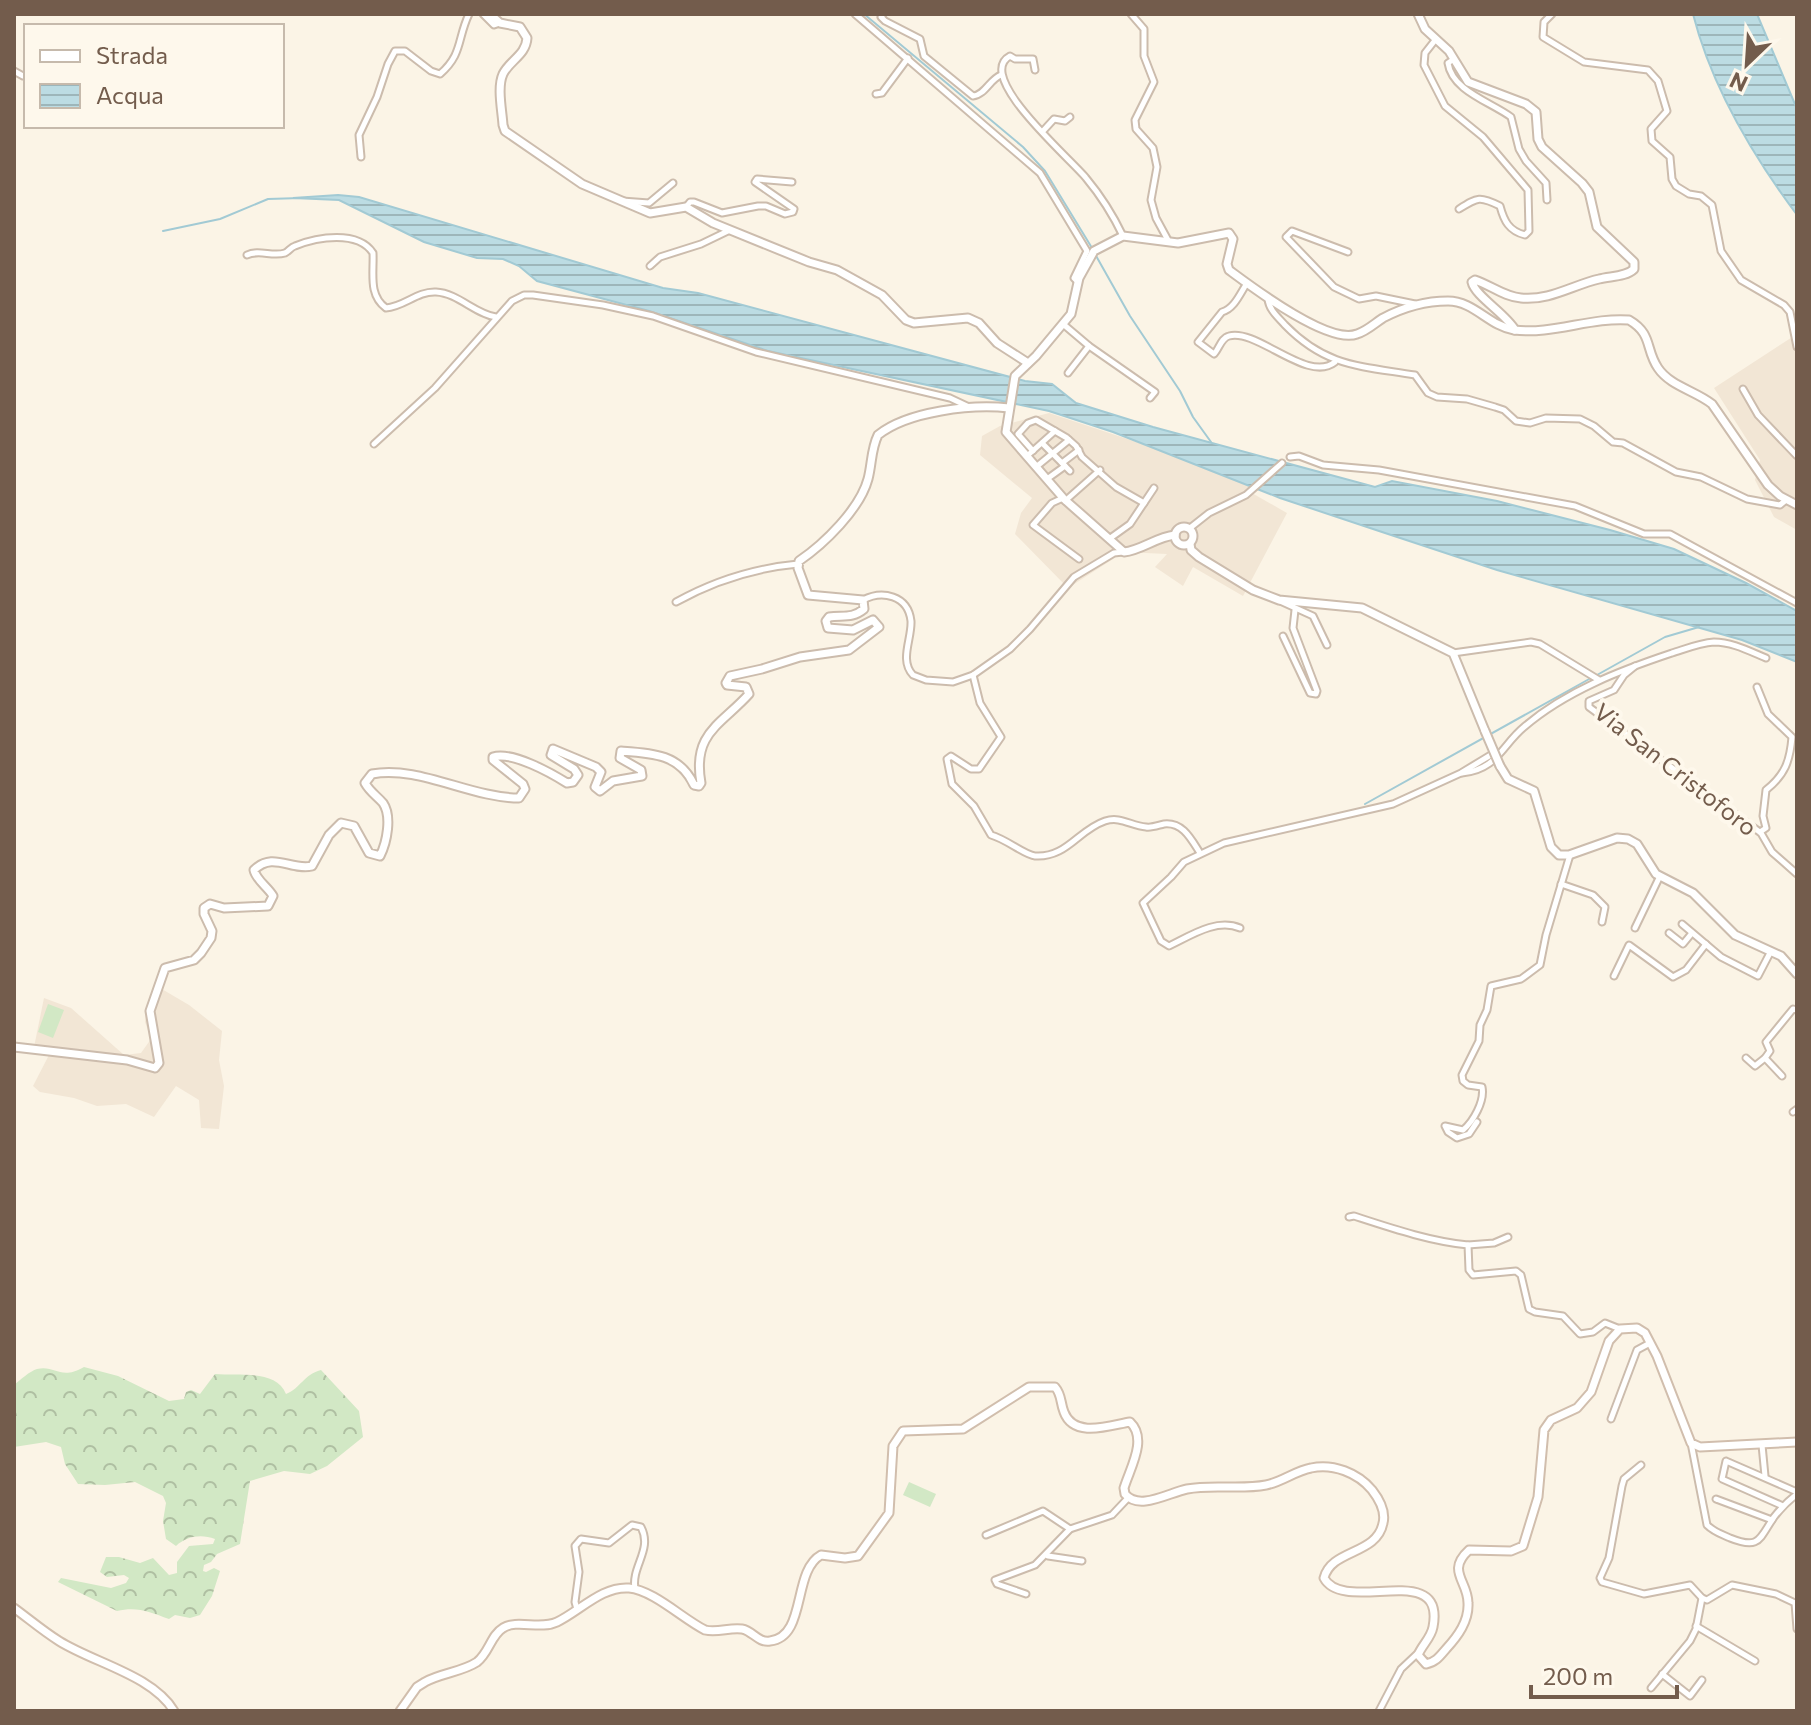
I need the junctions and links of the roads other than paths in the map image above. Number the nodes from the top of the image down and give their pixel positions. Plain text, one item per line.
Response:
1 (469, 14) edge
2 (483, 14) edge
3 (490, 14) edge
4 (855, 14) edge
5 (1131, 14) edge
6 (1418, 14) edge
7 (1552, 14) edge
8 (880, 15) edge
9 (500, 23) junction
10 (1436, 39) junction
11 (908, 58) junction
12 (1454, 59) junction
13 (1035, 70) dead end
14 (14, 71) edge
15 (1001, 75) junction
16 (23, 76) dead end
17 (876, 94) dead end
18 (1070, 117) dead end
19 (1043, 131) junction
20 (361, 157) dead end
21 (792, 182) dead end
22 (673, 183) dead end
23 (1547, 200) dead end
24 (622, 201) junction
25 (686, 207) junction
26 (1459, 209) dead end
27 (730, 230) junction
28 (1123, 236) junction
29 (1170, 243) junction
30 (1348, 252) dead end
31 (247, 255) dead end
32 (650, 266) dead end
33 (1079, 280) junction
34 (1247, 283) junction
35 (1268, 299) junction
36 (1420, 305) junction
37 (497, 318) junction
38 (1063, 324) junction
39 (1515, 330) junction
40 (1089, 346) junction
41 (1797, 347) edge
42 (1336, 361) junction
43 (1028, 363) junction
44 (1068, 373) dead end
45 (1743, 389) dead end
46 (1150, 398) dead end
47 (967, 406) junction
48 (1009, 407) junction
49 (1055, 431) junction
50 (1069, 440) junction
51 (1042, 443) junction
52 (374, 444) dead end
53 (1079, 450) junction
54 (1030, 453) junction
55 (1051, 453) junction
56 (1797, 456) edge
57 (1290, 457) dead end
58 (1282, 463) dead end
59 (1036, 467) junction
60 (1065, 467) junction
61 (1100, 470) junction
62 (1047, 479) junction
63 (1154, 488) dead end
64 (1064, 499) junction
65 (1786, 500) junction
66 (1144, 503) junction
67 (1797, 505) edge
68 (1190, 528) junction
69 (1175, 535) junction
70 (1108, 540) junction
71 (1190, 544) junction
72 (1124, 552) junction
73 (1079, 559) dead end
74 (798, 564) junction
75 (863, 600) junction
76 (1279, 600) junction
77 (676, 602) dead end
78 (1797, 603) edge
79 (1295, 610) junction
80 (1283, 636) dead end
81 (1327, 645) dead end
82 (1453, 653) junction
83 (1766, 658) dead end
84 (1637, 665) junction
85 (973, 675) junction
86 (1598, 680) junction
87 (1757, 687) dead end
88 (1494, 753) junction
89 (1461, 773) junction
90 (1763, 830) junction
91 (1200, 853) junction
92 (1570, 854) junction
93 (1797, 874) edge
94 (1660, 876) junction
95 (1561, 884) junction
96 (1602, 922) dead end
97 (1682, 924) dead end
98 (1240, 928) dead end
99 (1635, 928) dead end
100 (1669, 933) dead end
101 (1692, 933) junction
102 (1706, 944) junction
103 (1771, 951) junction
104 (1797, 974) edge
105 (1614, 976) dead end
106 (1797, 1010) edge
107 (14, 1047) edge
108 (1746, 1058) dead end
109 (1765, 1058) junction
110 (1782, 1076) dead end
111 (1477, 1122) dead end
112 (1349, 1217) dead end
113 (1508, 1237) dead end
114 (1468, 1245) junction
115 (1620, 1329) junction
116 (1651, 1342) junction
117 (1611, 1419) dead end
118 (1797, 1442) edge
119 (1691, 1443) junction
120 (1762, 1445) junction
121 (1641, 1465) dead end
122 (1765, 1476) junction
123 (1797, 1493) edge
124 (1128, 1498) junction
125 (1716, 1499) dead end
126 (1783, 1506) junction
127 (1772, 1520) junction
128 (1070, 1529) junction
129 (986, 1535) dead end
130 (1047, 1556) junction
131 (1082, 1561) dead end
132 (635, 1589) junction
133 (1026, 1594) dead end
134 (1702, 1598) junction
135 (14, 1608) edge
136 (577, 1609) junction
137 (1696, 1626) junction
138 (1797, 1629) edge
139 (1419, 1652) junction
140 (1755, 1661) dead end
141 (1662, 1674) junction
142 (1702, 1680) dead end
143 (1651, 1688) dead end
144 (174, 1711) edge
145 (400, 1711) edge
146 (1379, 1711) edge

1 - 20 street
2 - 9 street
3 - 9 street
4 - 11 street
5 - 29 street
6 - 10 street
7 - 41 street
8 - 15 street
9 - 24 street
10 - 12 street
10 - 26 street
11 - 17 street
11 - 33 street
12 - 23 street
12 - 39 street
13 - 15 street
14 - 16 street
15 - 19 street
18 - 19 street
19 - 28 street
21 - 25 street
22 - 24 street
24 - 25 street
25 - 27 street
27 - 32 street
27 - 43 street
28 - 29 street
28 - 33 street
29 - 34 street
30 - 36 street
31 - 37 street
33 - 38 street
34 - 35 street
34 - 42 street
35 - 36 street
35 - 42 street
36 - 39 street
37 - 47 street
37 - 52 street
38 - 40 street
38 - 43 street
39 - 65 street
40 - 44 street
40 - 46 street
42 - 65 street
43 - 48 street
45 - 56 street
47 - 48 street
47 - 74 street
48 - 54 street
49 - 50 street
49 - 51 street
49 - 54 street
50 - 53 street
50 - 55 street
51 - 54 street
51 - 55 street
53 - 60 street
53 - 61 street
54 - 59 street
55 - 59 street
55 - 60 street
57 - 78 street
58 - 68 street
59 - 62 street
60 - 62 street
61 - 64 street
61 - 66 street
62 - 64 street
63 - 66 street
64 - 70 street
64 - 73 street
65 - 67 street
66 - 70 street
68 - 69 street
68 - 71 street
69 - 71 street
69 - 72 street
70 - 72 street
71 - 76 street
72 - 85 street
74 - 75 street
74 - 77 street
75 - 85 street
75 - 107 street
76 - 79 street
76 - 82 street
79 - 80 street
79 - 81 street
82 - 86 street
82 - 88 street, bridge
83 - 84 street
84 - 86 street
84 - 90 street, Via San Cristoforo
85 - 91 street
86 - 89 street
87 - 90 street
88 - 89 street
88 - 92 street, bridge
89 - 91 street
90 - 93 street, Via San Cristoforo
91 - 98 street
92 - 94 street
92 - 95 street
94 - 99 street
94 - 103 street
95 - 96 street
95 - 111 street
97 - 101 street
100 - 101 street
101 - 102 street
102 - 103 street
102 - 105 street
103 - 104 street
106 - 109 street
108 - 109 street
109 - 110 street
112 - 114 street
113 - 114 street
114 - 115 street
115 - 116 street
115 - 139 street
116 - 117 street
116 - 119 street
118 - 120 street
119 - 120 street
119 - 127 street
120 - 122 street
121 - 134 street
122 - 123 street
122 - 126 street
123 - 126 street
124 - 128 street
124 - 132 street
124 - 139 street
125 - 127 street
126 - 127 street
128 - 129 street
128 - 130 street
130 - 131 street
130 - 133 street
132 - 136 street
132 - 136 street
134 - 137 street
134 - 138 street
135 - 144 street
136 - 145 street
137 - 140 street
137 - 141 street
139 - 146 street
141 - 142 street
141 - 143 street

